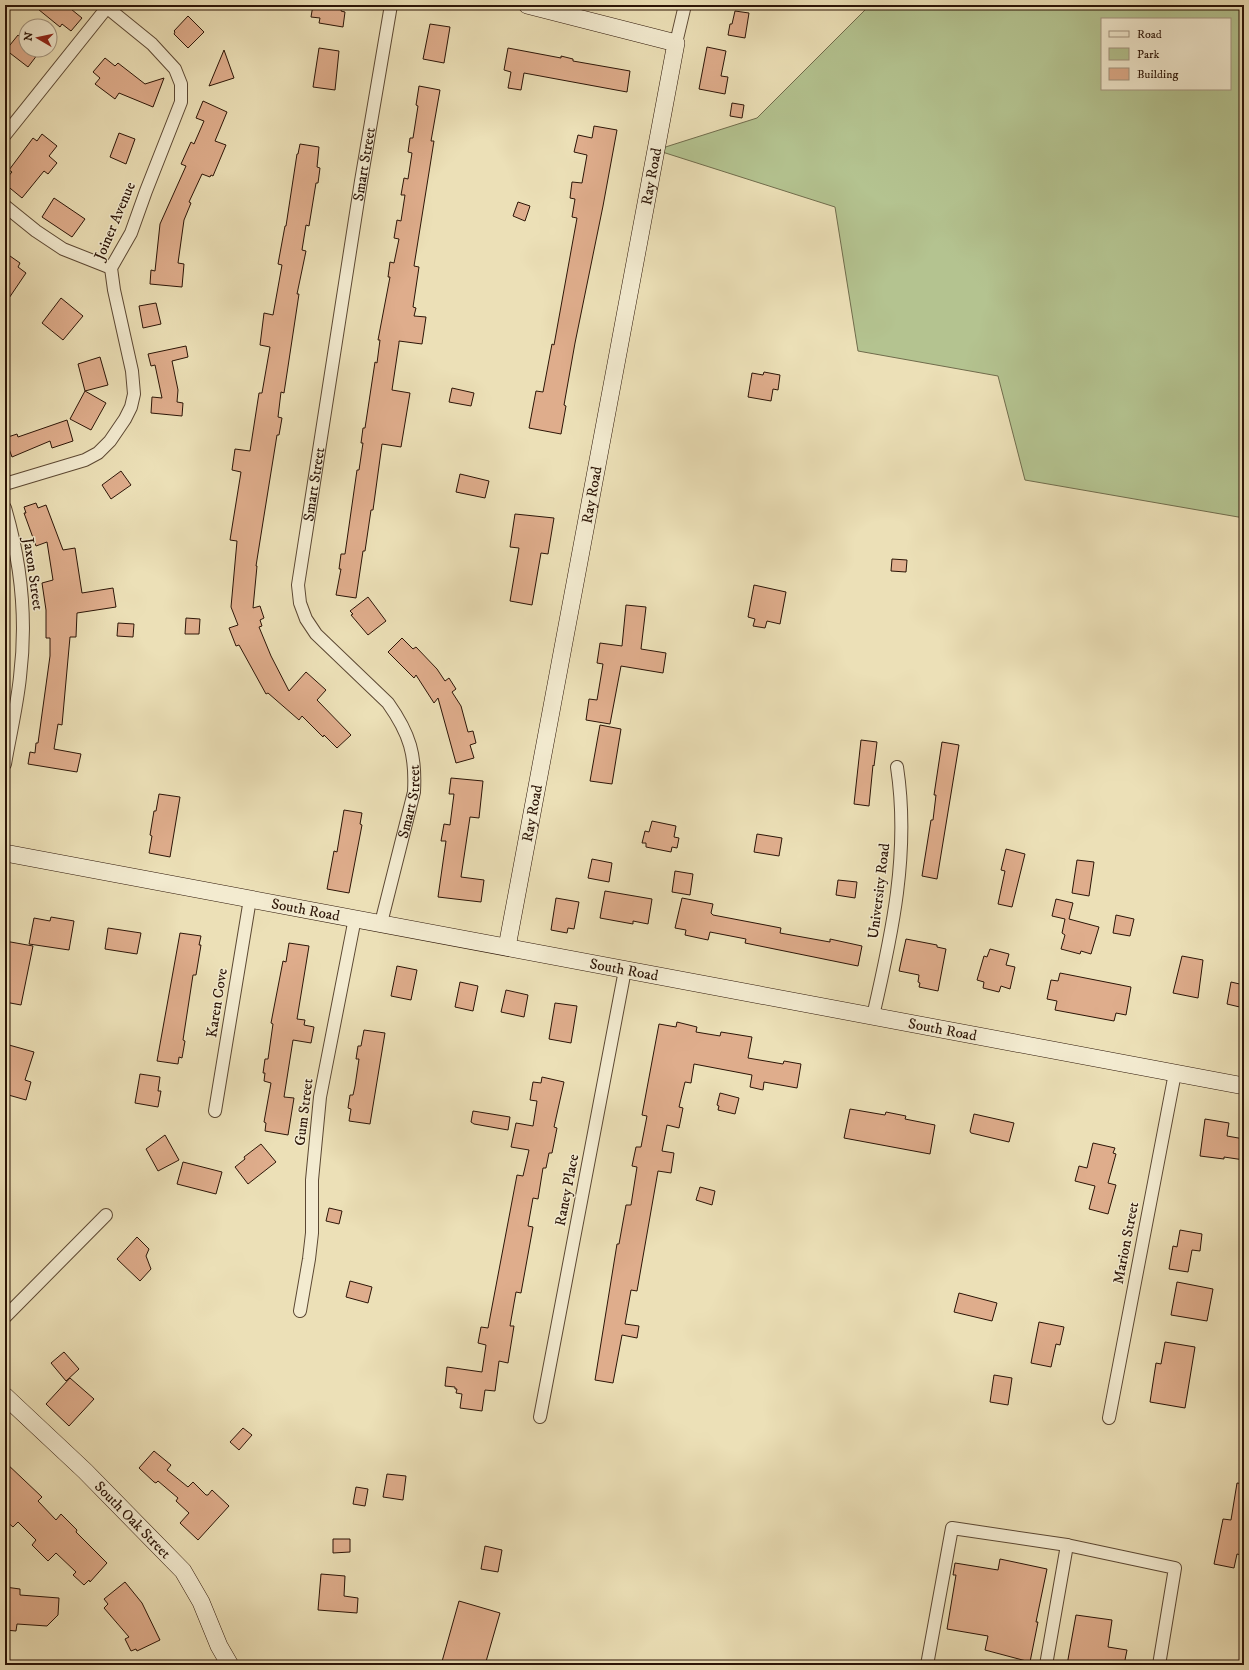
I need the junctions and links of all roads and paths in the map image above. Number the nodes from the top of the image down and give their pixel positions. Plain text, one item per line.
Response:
1 (391, 5) edge
2 (527, 5) edge
3 (685, 5) edge
4 (107, 6) edge
5 (676, 43) junction
6 (5, 135) edge
7 (5, 206) edge
8 (111, 268) junction
9 (5, 484) edge
10 (5, 508) edge
11 (11, 699) edge
12 (5, 764) edge
13 (897, 767) dead end
14 (5, 853) edge
15 (250, 899) junction
16 (355, 918) junction
17 (381, 924) junction
18 (507, 947) junction
19 (625, 970) junction
20 (873, 1016) junction
21 (1175, 1073) junction
22 (1244, 1086) edge
23 (215, 1111) dead end
24 (106, 1215) dead end
25 (300, 1311) dead end
26 (5, 1317) edge
27 (5, 1396) edge
28 (540, 1417) dead end
29 (1108, 1418) dead end
30 (1067, 1545) junction
31 (230, 1665) edge
32 (927, 1665) edge
33 (1046, 1665) edge
34 (1159, 1665) edge

1 - 17 street, Smart Street
2 - 5 street
3 - 5 street
4 - 6 street
4 - 8 street, Joiner Avenue
5 - 18 street, Ray Road
7 - 8 street
8 - 9 street, Joiner Avenue
10 - 11 street, Jaxon Street
11 - 12 street, Jaxon Street
13 - 20 street, University Road
14 - 15 street, South Road
15 - 16 street, South Road
15 - 23 street, Karen Cove
16 - 17 street, South Road
16 - 25 street, Gum Street
17 - 18 street, South Road
18 - 19 street, South Road
19 - 20 street, South Road
19 - 28 street, Raney Place
20 - 21 street, South Road
21 - 22 street, South Road
21 - 29 street, Marion Street
24 - 26 street
27 - 31 street, South Oak Street
30 - 32 street
30 - 33 street
30 - 34 street

